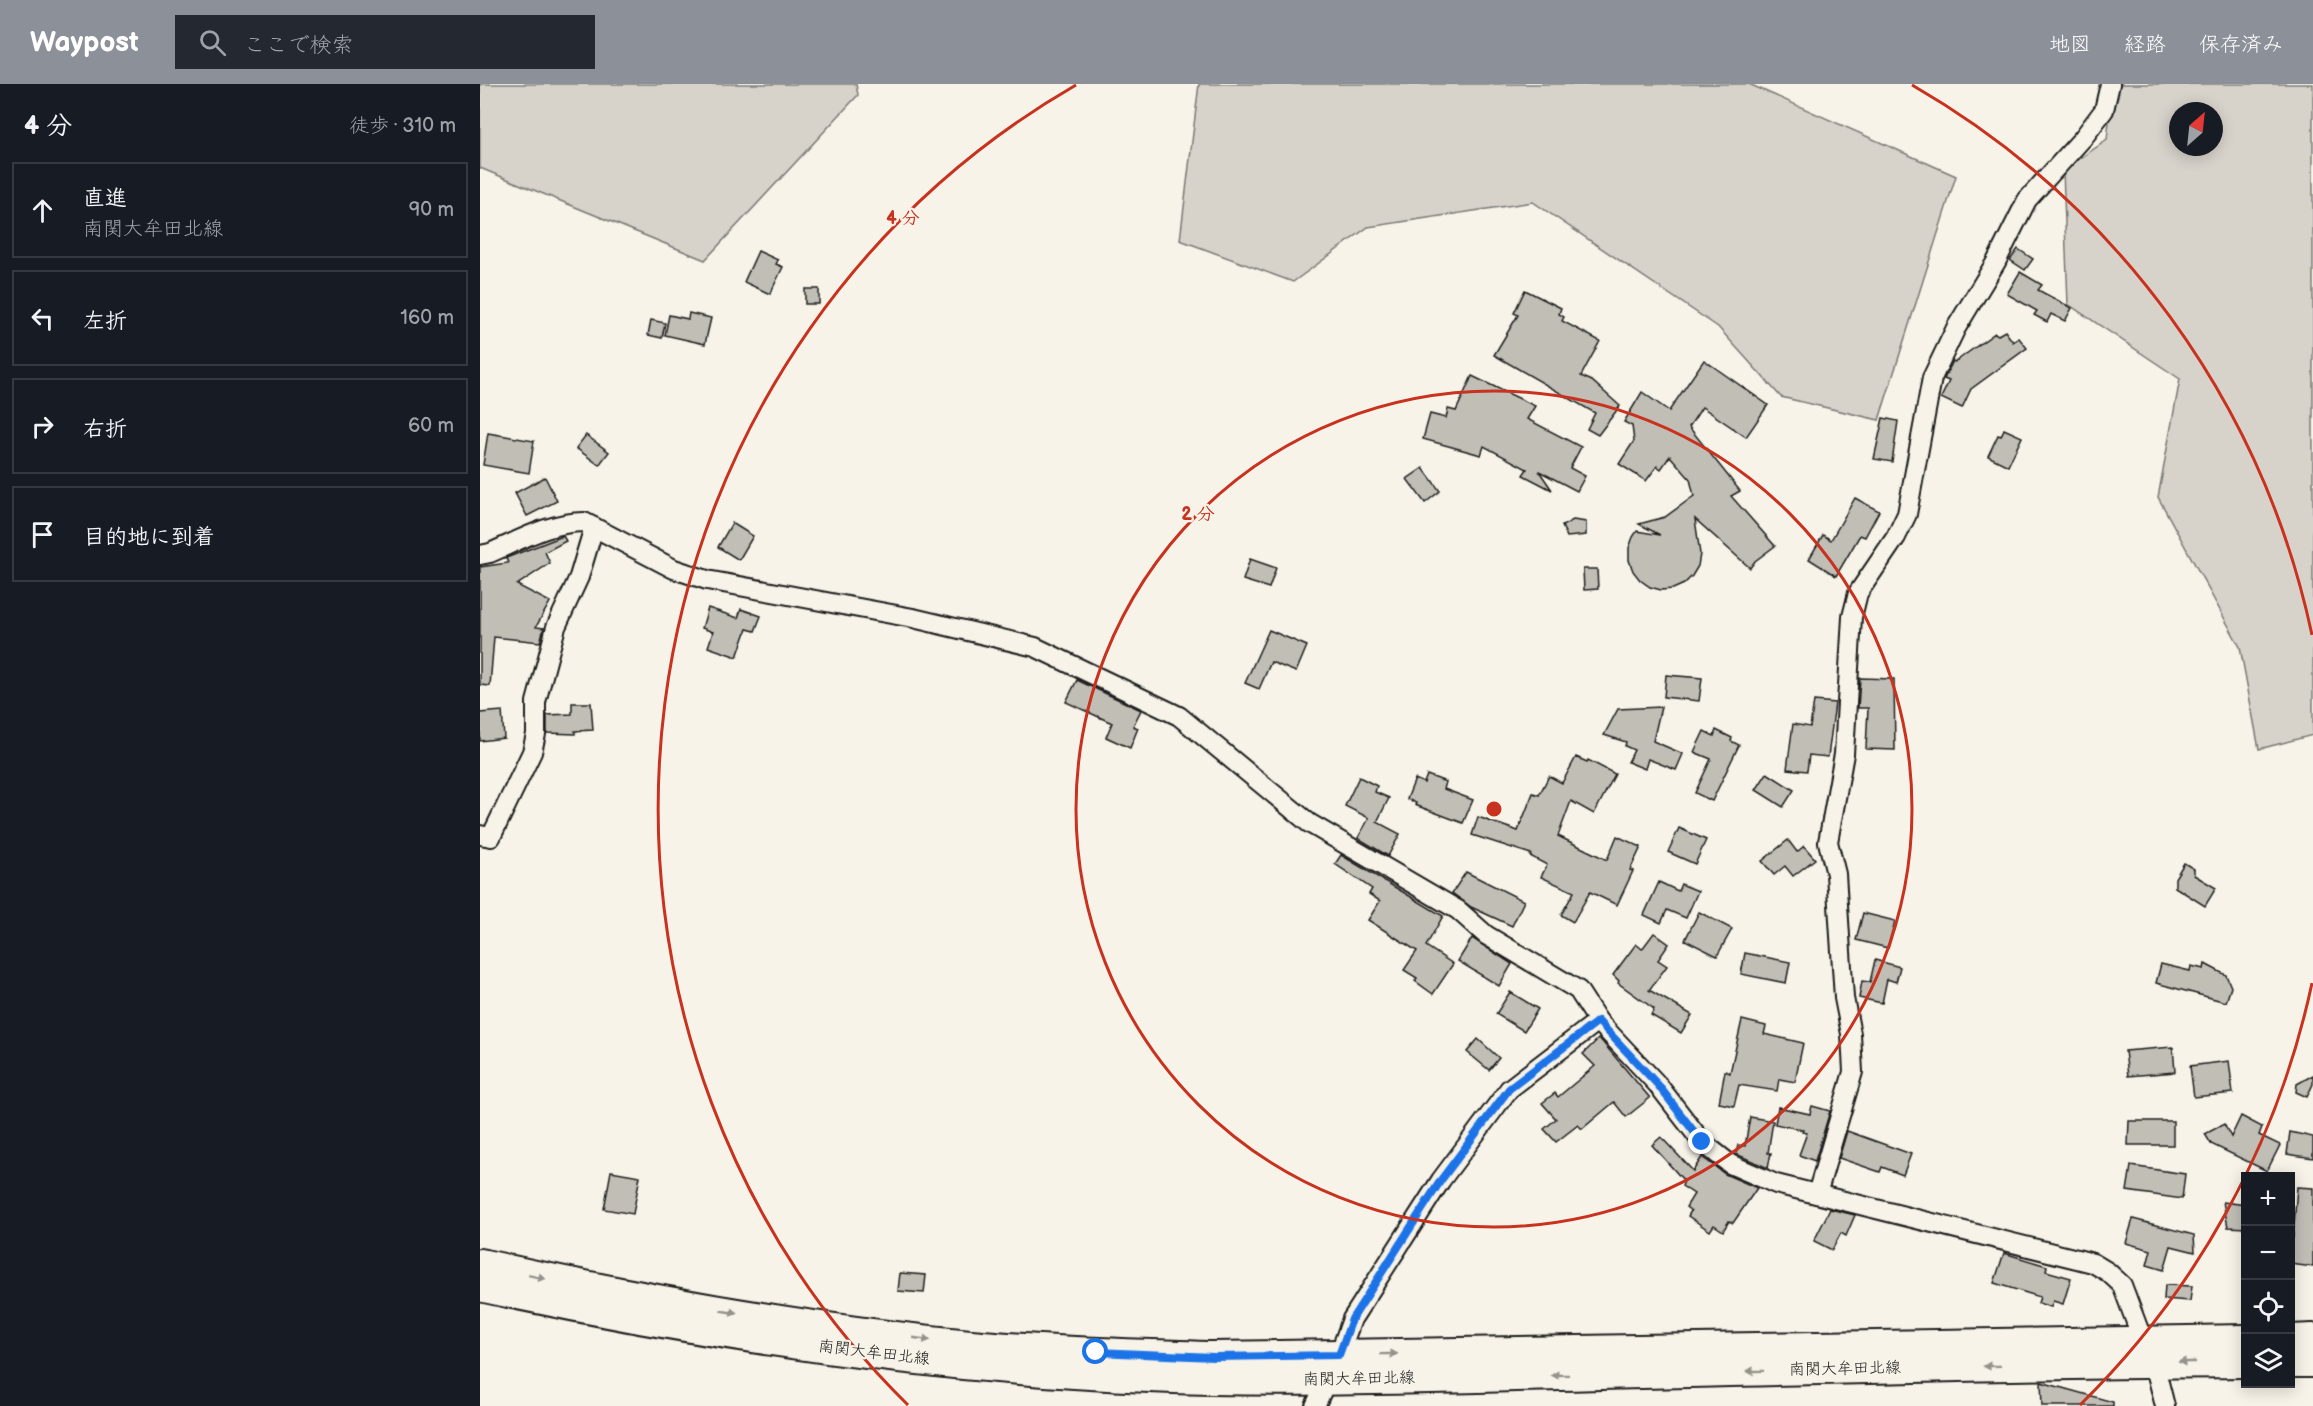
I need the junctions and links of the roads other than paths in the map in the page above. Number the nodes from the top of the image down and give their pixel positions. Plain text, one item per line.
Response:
1 (2110, 84) edge
2 (594, 527) junction
3 (480, 555) edge
4 (480, 835) edge
5 (1598, 1021) junction
6 (1817, 1194) junction
7 (480, 1264) edge
8 (480, 1286) edge
9 (2313, 1339) edge
10 (2295, 1340) edge
11 (2241, 1341) edge
12 (2148, 1352) junction
13 (2241, 1361) edge
14 (2295, 1362) edge
15 (2313, 1362) edge
16 (1327, 1380) edge
17 (2166, 1406) edge

1 - 6 street
2 - 3 street
2 - 4 street
2 - 5 street
5 - 6 street
5 - 16 street
6 - 12 street
7 -> 16 main road, 南関大牟田北線
8 - 16 main road, 南関大牟田北線
9 - 10 main road
11 - 12 main road, 南関大牟田北線
13 -> 12 main road, 南関大牟田北線
12 - 16 main road, 南関大牟田北線
12 - 17 street
14 - 15 main road

